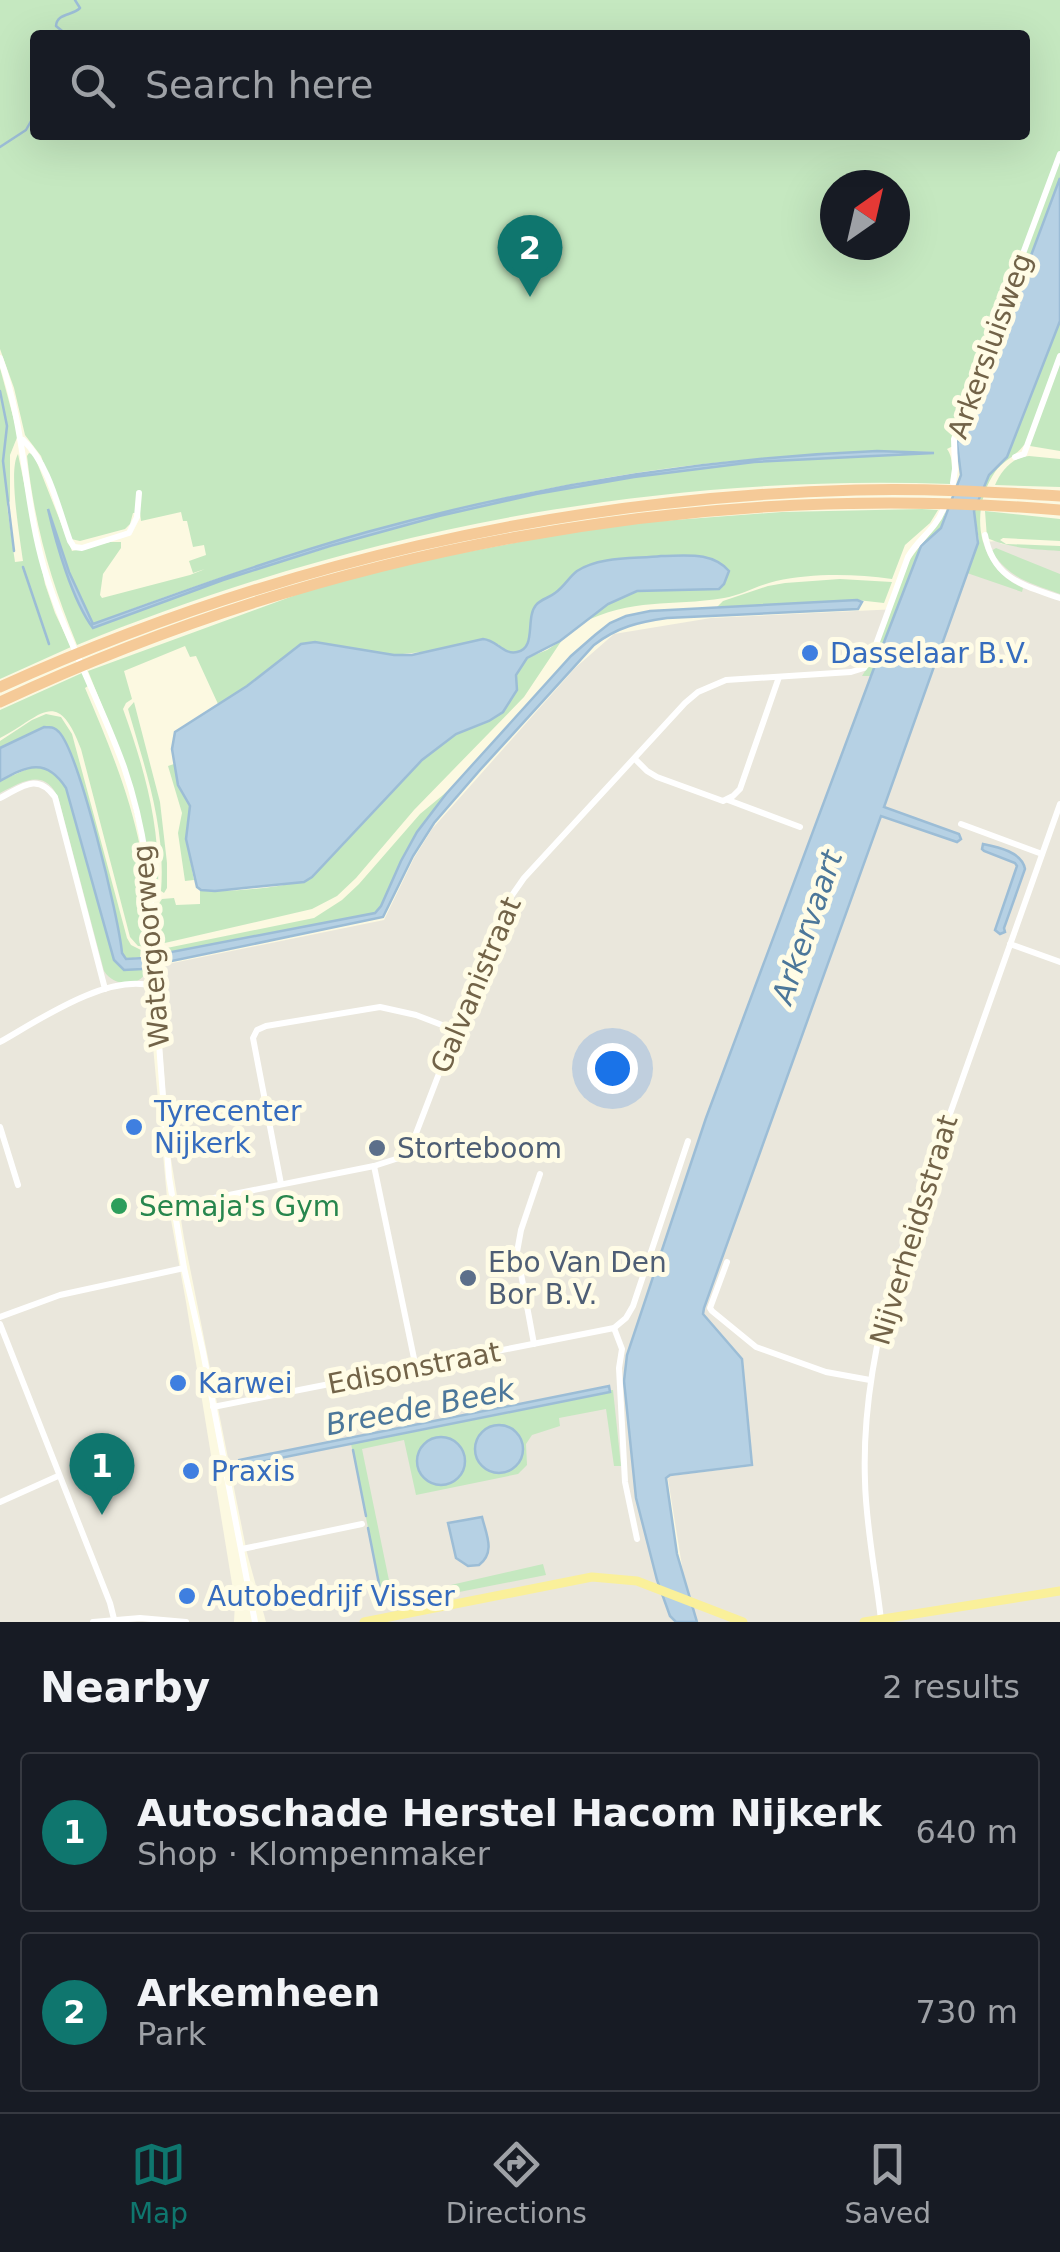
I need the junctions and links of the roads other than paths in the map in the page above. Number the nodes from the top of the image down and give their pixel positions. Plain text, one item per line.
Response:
1 (1060, 154) edge
2 (1060, 356) edge
3 (0, 358) edge
4 (22, 439) junction
5 (1014, 457) dead end
6 (953, 483) dead end
7 (139, 492) dead end
8 (1060, 496) edge
9 (932, 497) junction
10 (1002, 499) junction
11 (943, 510) dead end
12 (1060, 510) edge
13 (985, 535) dead end
14 (1060, 598) edge
15 (780, 678) junction
16 (0, 687) edge
17 (0, 702) edge
18 (635, 759) junction
19 (0, 798) edge
20 (726, 799) junction
21 (1060, 804) edge
22 (962, 824) dead end
23 (800, 827) dead end
24 (1042, 854) junction
25 (1010, 944) junction
26 (1060, 962) edge
27 (153, 986) junction
28 (104, 989) junction
29 (454, 1030) junction
30 (0, 1042) edge
31 (0, 1127) edge
32 (688, 1141) dead end
33 (374, 1166) junction
34 (540, 1174) dead end
35 (281, 1184) junction
36 (18, 1185) dead end
37 (174, 1206) junction
38 (728, 1262) dead end
39 (184, 1268) junction
40 (0, 1317) edge
41 (0, 1324) edge
42 (614, 1328) junction
43 (534, 1344) junction
44 (416, 1368) junction
45 (870, 1380) junction
46 (213, 1406) junction
47 (58, 1475) junction
48 (0, 1502) edge
49 (362, 1524) dead end
50 (637, 1540) dead end
51 (242, 1549) junction
52 (1060, 1591) edge
53 (114, 1620) junction
54 (881, 1620) junction
55 (92, 1622) edge
56 (186, 1622) edge
57 (255, 1622) edge
58 (364, 1622) edge
59 (744, 1622) edge
60 (864, 1622) edge

1 - 6 street, Arkersluisweg
2 - 5 street
3 - 4 street, Watergoorweg
4 - 7 street
4 - 27 street, Watergoorweg
8 - 10 highway
9 - 10 highway
9 - 16 highway
9 - 17 highway
10 - 12 highway
11 - 15 street, Galvanistraat
13 - 14 street
15 - 18 street, Galvanistraat
15 - 20 street
18 - 20 street
18 - 29 street, Galvanistraat
19 - 28 street
20 - 23 street
21 - 24 street, Nijverheidsstraat
22 - 24 street
24 - 25 street, Nijverheidsstraat
25 - 26 street
25 - 45 street, Nijverheidsstraat
27 - 28 street
27 - 37 street, Watergoorweg
28 - 30 street
29 - 33 street, Galvanistraat
29 - 35 street
31 - 36 street
32 - 42 street
33 - 35 street, Galvanistraat
33 - 44 street
34 - 43 street
35 - 37 street, Galvanistraat
37 - 39 street, Watergoorweg
38 - 45 street
39 - 40 street
39 - 46 street, Watergoorweg
41 - 47 street
42 - 43 street, Edisonstraat
42 - 50 street
43 - 44 street, Edisonstraat
44 - 46 street, Edisonstraat
45 - 54 street, Nijverheidsstraat
46 - 51 street, Watergoorweg
47 - 48 street
47 - 53 street
49 - 51 street
51 - 57 street, Watergoorweg
52 - 54 main road
53 - 55 street
53 - 56 street
54 - 60 main road
58 - 59 main road

